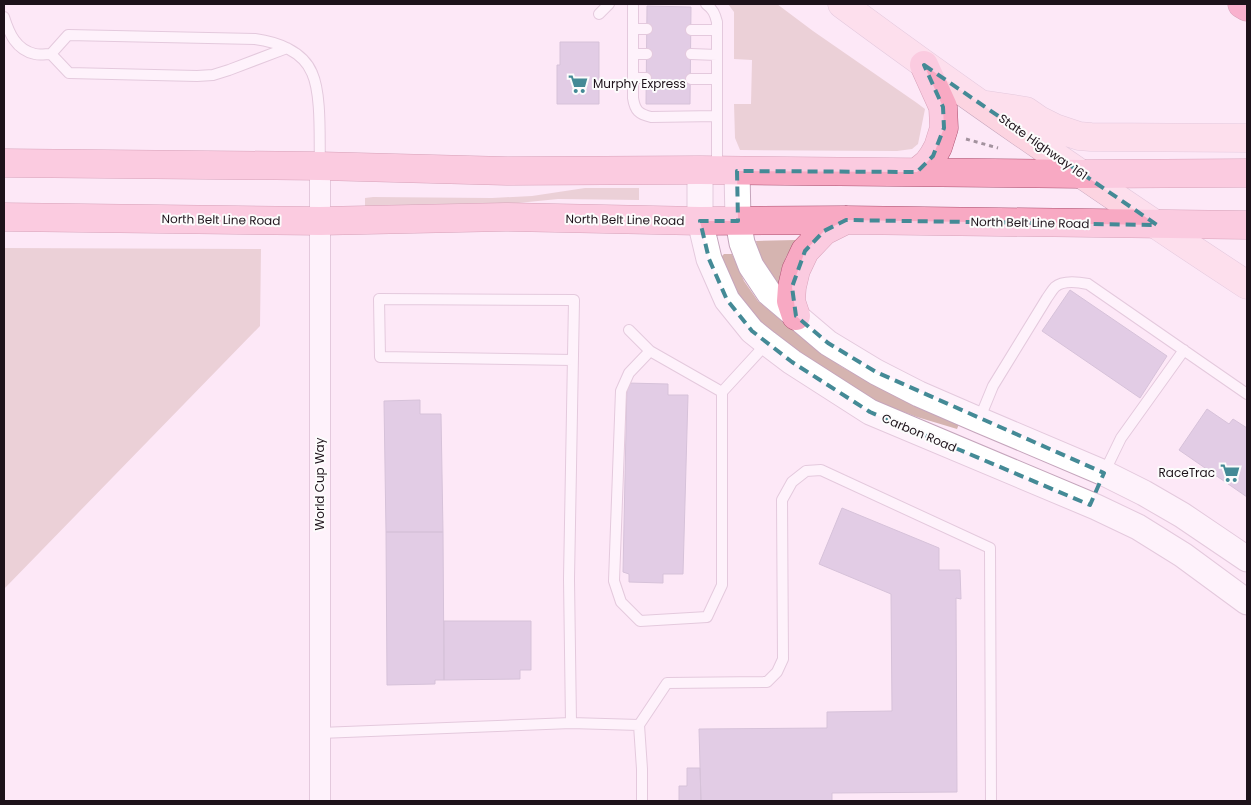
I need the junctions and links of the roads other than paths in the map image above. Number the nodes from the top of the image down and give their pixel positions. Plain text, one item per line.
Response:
1 (609, 4) edge
2 (633, 4) edge
3 (706, 4) edge
4 (842, 4) edge
5 (1242, 4) edge
6 (1247, 7) edge
7 (599, 14) dead end
8 (4, 17) edge
9 (633, 29) junction
10 (647, 29) dead end
11 (691, 30) dead end
12 (717, 30) junction
13 (288, 48) junction
14 (51, 54) junction
15 (633, 54) junction
16 (647, 54) dead end
17 (691, 54) dead end
18 (717, 55) junction
19 (924, 64) junction
20 (633, 78) junction
21 (646, 78) dead end
22 (691, 79) dead end
23 (717, 79) junction
24 (981, 104) junction
25 (717, 116) junction
26 (1243, 138) edge
27 (4, 163) edge
28 (320, 166) junction
29 (718, 171) junction
30 (917, 172) junction
31 (1247, 173) edge
32 (1082, 174) junction
33 (4, 217) edge
34 (846, 220) junction
35 (320, 221) junction
36 (700, 221) junction
37 (738, 221) junction
38 (1157, 225) junction
39 (1247, 225) edge
40 (1247, 286) edge
41 (796, 316) junction
42 (629, 330) dead end
43 (767, 343) junction
44 (1184, 350) junction
45 (650, 351) junction
46 (573, 360) junction
47 (722, 392) junction
48 (1247, 394) edge
49 (979, 420) junction
50 (1104, 473) junction
51 (1090, 505) junction
52 (1247, 558) edge
53 (1247, 602) edge
54 (572, 723) junction
55 (638, 725) junction
56 (320, 733) junction
57 (320, 801) edge
58 (642, 801) edge
59 (991, 801) edge

1 - 7 lane
2 - 9 lane
3 - 12 lane
4 - 19 main road, State Highway 161
5 - 6 highway
8 - 14 lane
9 - 10 lane
9 - 15 lane
11 - 12 lane
12 - 18 lane
13 - 14 lane
13 - 14 lane
13 - 28 lane
15 - 16 lane
15 - 20 lane
17 - 18 lane
18 - 23 lane
19 - 24 main road, State Highway 161
19 - 30 main road
20 - 21 lane
20 - 25 lane
22 - 23 lane
23 - 25 lane
24 - 26 main road
24 - 32 main road, State Highway 161
25 - 29 lane
27 - 28 main road
28 - 29 main road
28 - 35 street, World Cup Way
29 - 30 main road
29 - 36 street, Carbon Road
29 - 37 street
30 - 32 main road
31 - 32 main road
32 - 38 main road, State Highway 161
33 - 35 main road, North Belt Line Road
34 - 37 main road, North Belt Line Road
34 - 38 main road, North Belt Line Road
34 - 41 main road
35 - 36 main road, North Belt Line Road
35 - 56 street, World Cup Way
36 - 37 main road, North Belt Line Road
36 - 43 street, Carbon Road
37 - 41 street
38 - 39 main road, North Belt Line Road
38 - 40 main road, State Highway 161
41 - 49 street
42 - 45 lane
43 - 47 lane
43 - 51 street, Carbon Road
44 - 48 lane
44 - 49 lane
44 - 50 lane
45 - 47 lane
45 - 47 lane
46 - 46 lane
46 - 54 lane
49 - 50 street
50 - 51 street
50 - 52 street
51 - 53 street, Carbon Road
54 - 55 lane
54 - 56 lane
55 - 58 lane
55 - 59 lane
56 - 57 street, World Cup Way

